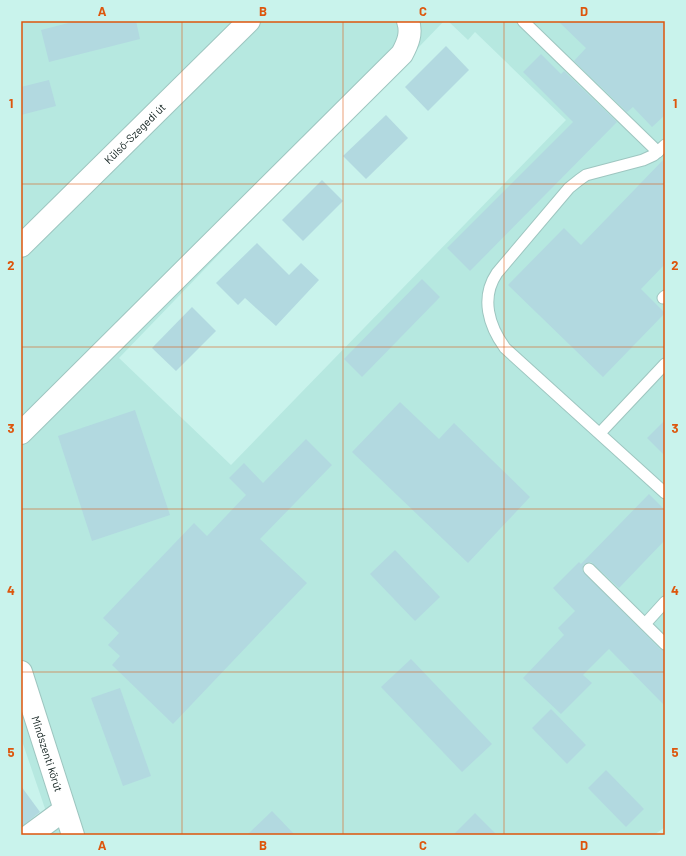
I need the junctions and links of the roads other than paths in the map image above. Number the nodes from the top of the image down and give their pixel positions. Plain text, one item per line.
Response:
1 (249, 21) edge
2 (408, 21) edge
3 (523, 21) edge
4 (661, 149) edge
5 (21, 246) edge
6 (665, 364) edge
7 (21, 432) edge
8 (600, 433) junction
9 (665, 493) edge
10 (589, 570) dead end
11 (665, 602) edge
12 (645, 624) junction
13 (665, 644) edge
14 (21, 672) edge
15 (64, 810) junction
16 (30, 835) edge
17 (72, 835) edge

1 - 5 street, Külső-Szegedi út
2 - 7 street
3 - 4 lane
4 - 8 lane
6 - 8 lane
8 - 9 lane
10 - 12 lane
11 - 12 lane
12 - 13 lane
14 - 15 street, Mindszenti körút
15 - 16 street
15 - 17 street, Mindszenti körút

